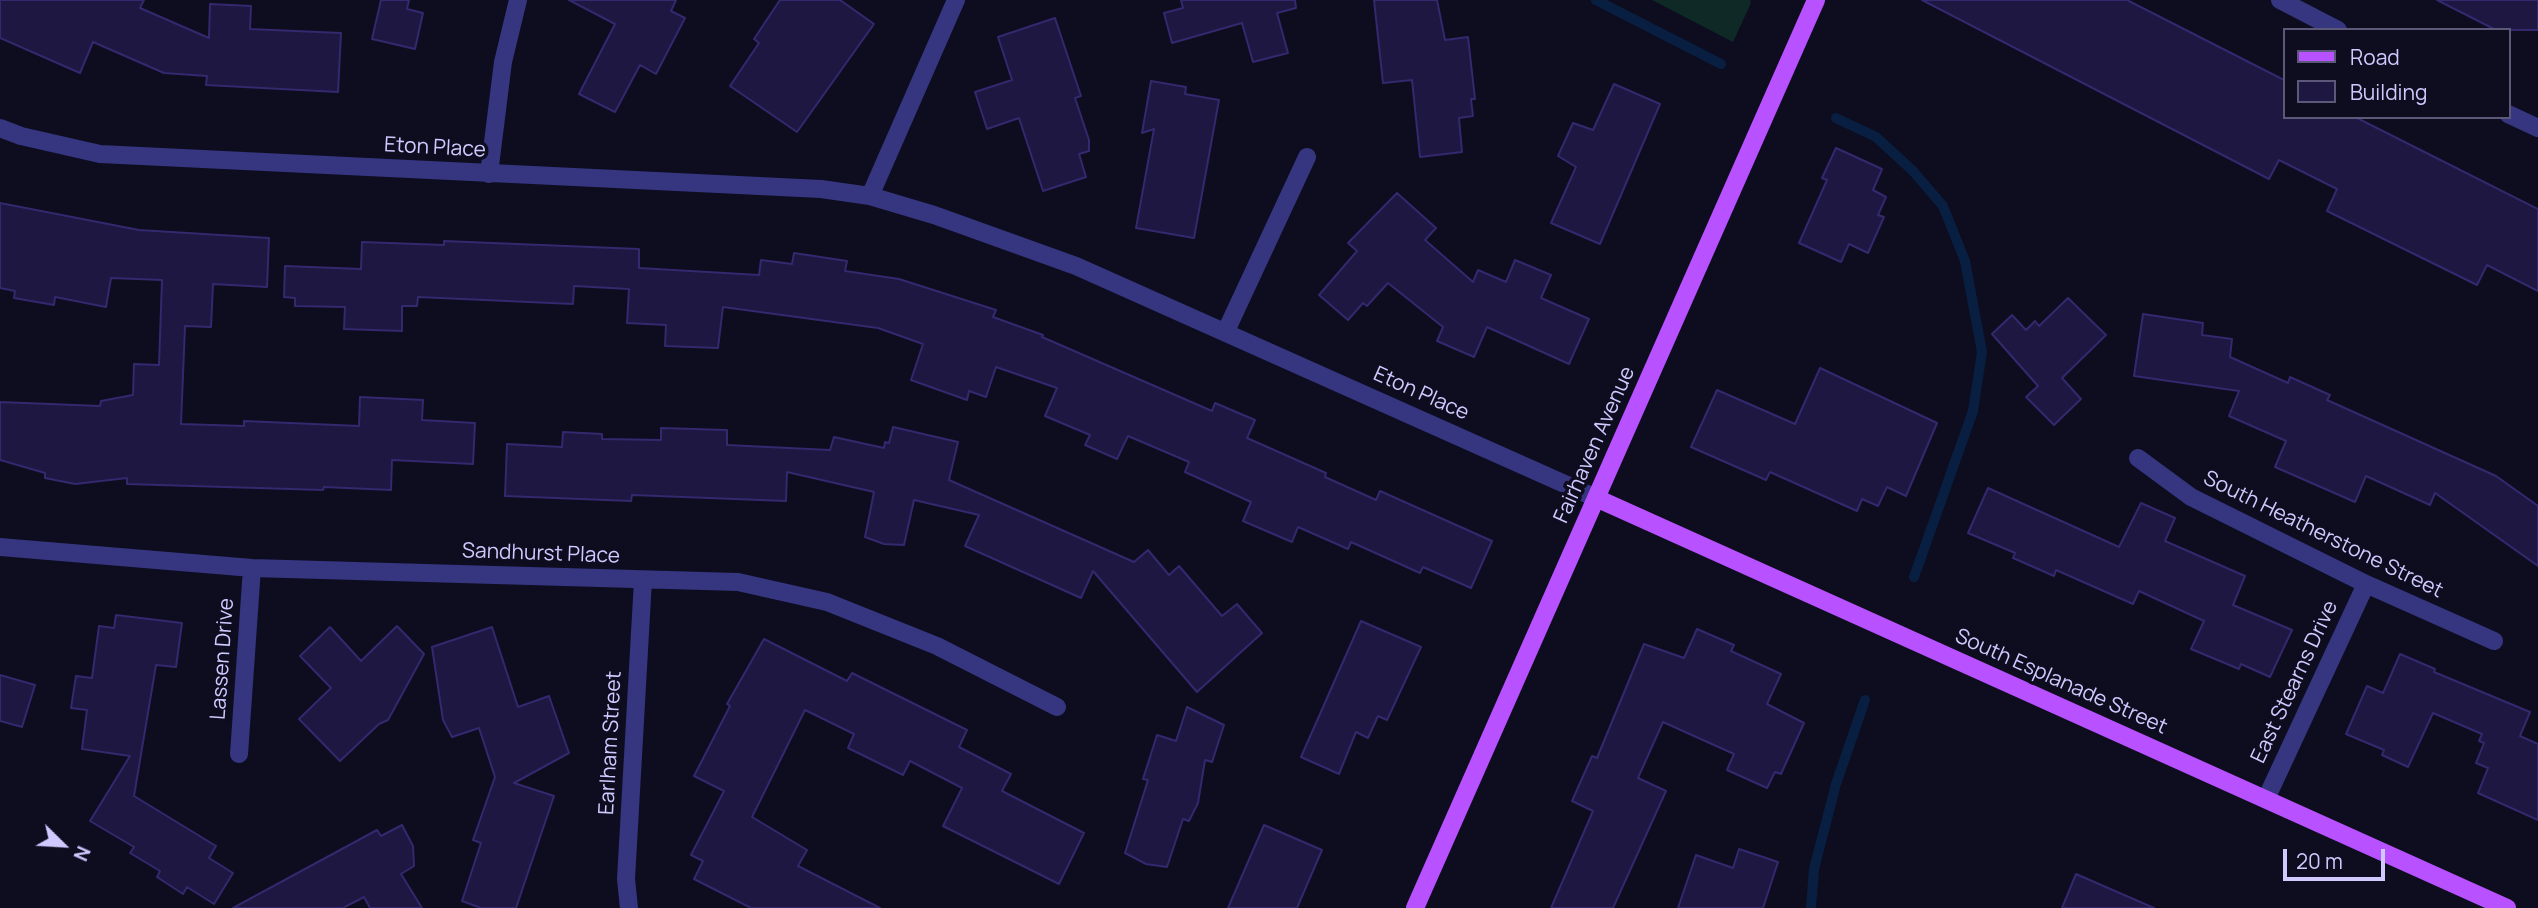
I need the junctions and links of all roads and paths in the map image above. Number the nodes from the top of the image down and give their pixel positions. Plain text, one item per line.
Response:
1 (518, 0) edge
2 (956, 0) edge
3 (1816, 0) edge
4 (2280, 0) edge
5 (2334, 28) edge
6 (2510, 115) edge
7 (0, 128) edge
8 (2538, 128) edge
9 (1307, 157) dead end
10 (489, 173) junction
11 (870, 196) junction
12 (1226, 331) junction
13 (2138, 458) dead end
14 (1596, 498) junction
15 (0, 547) edge
16 (252, 568) junction
17 (643, 580) junction
18 (2366, 584) junction
19 (2494, 641) dead end
20 (1057, 707) dead end
21 (239, 754) dead end
22 (2266, 799) junction
23 (629, 908) edge
24 (1415, 908) edge
25 (2507, 908) edge

1 - 10 street
2 - 11 street
3 - 14 main road, Fairhaven Avenue
4 - 5 street
6 - 8 street
7 - 10 street, Eton Place
9 - 12 street
10 - 11 street, Eton Place
11 - 12 street, Eton Place
12 - 14 street, Eton Place
13 - 18 street, South Heatherstone Street
14 - 22 main road, South Esplanade Street
14 - 24 main road, Fairhaven Avenue
15 - 16 street, Sandhurst Place
16 - 17 street, Sandhurst Place
16 - 21 street, Lassen Drive
17 - 20 street, Sandhurst Place
17 - 23 street, Earlham Street
18 - 19 street, South Heatherstone Street
18 - 22 street, East Stearns Drive
22 - 25 main road, South Esplanade Street

